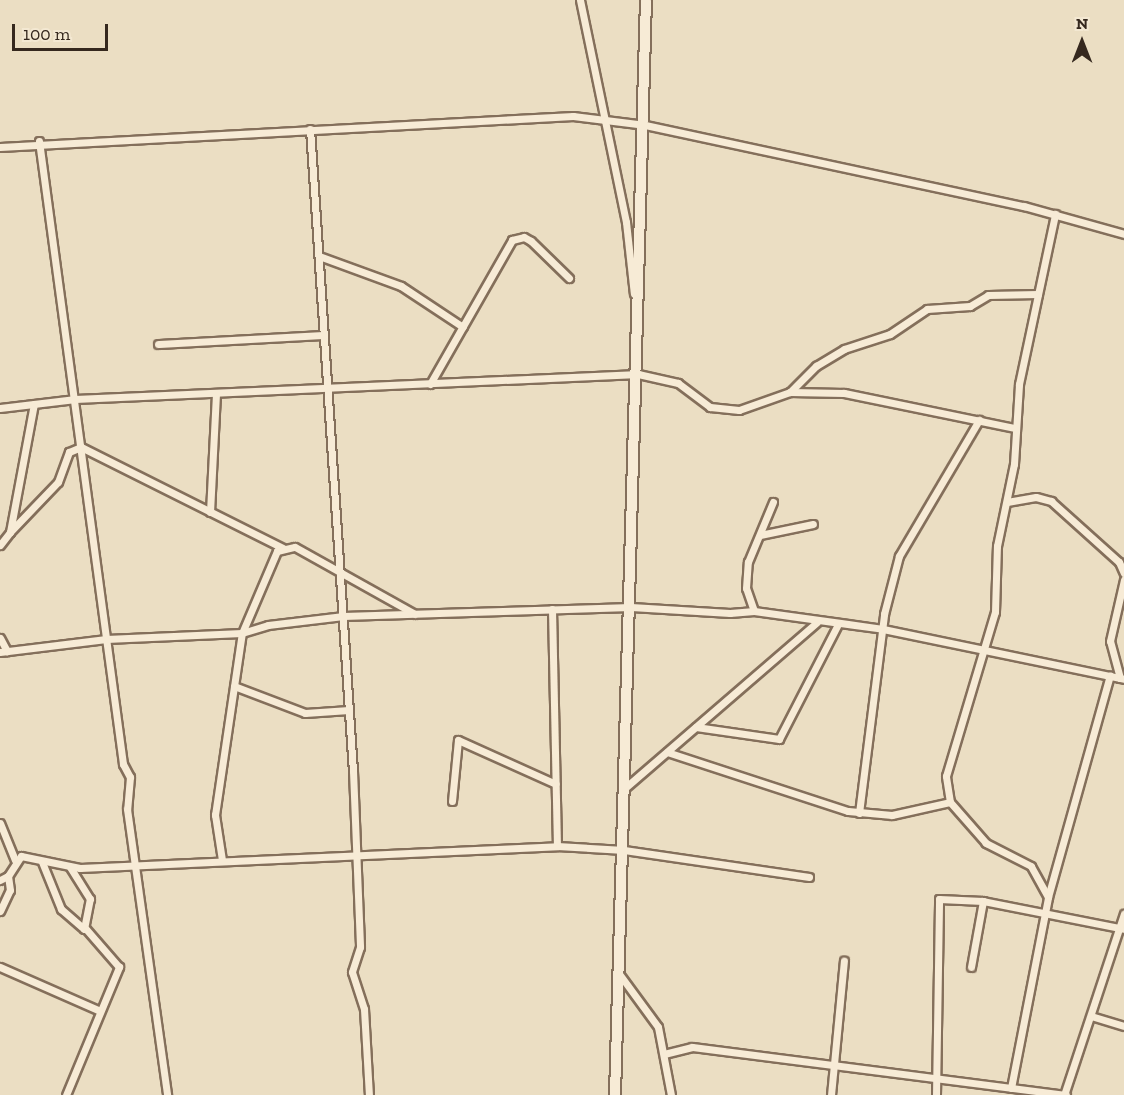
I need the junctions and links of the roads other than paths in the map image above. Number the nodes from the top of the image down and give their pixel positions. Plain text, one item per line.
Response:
1 (580, 0) edge
2 (646, 0) edge
3 (606, 119) junction
4 (645, 125) junction
5 (310, 129) junction
6 (39, 141) junction
7 (0, 147) edge
8 (1055, 214) junction
9 (1124, 234) edge
10 (319, 256) junction
11 (569, 278) dead end
12 (1038, 294) junction
13 (463, 327) junction
14 (324, 335) junction
15 (158, 344) dead end
16 (639, 345) junction
17 (638, 374) junction
18 (430, 384) junction
19 (328, 389) junction
20 (790, 392) junction
21 (216, 395) junction
22 (75, 399) junction
23 (34, 404) junction
24 (0, 408) edge
25 (980, 420) junction
26 (1015, 428) junction
27 (81, 447) junction
28 (773, 502) dead end
29 (1007, 502) junction
30 (210, 512) junction
31 (813, 524) dead end
32 (10, 532) junction
33 (760, 535) junction
34 (0, 544) edge
35 (283, 548) junction
36 (1124, 555) edge
37 (1119, 562) junction
38 (340, 572) junction
39 (1124, 573) edge
40 (1124, 580) edge
41 (631, 607) junction
42 (552, 609) junction
43 (754, 610) junction
44 (415, 614) junction
45 (343, 616) junction
46 (817, 622) junction
47 (838, 624) junction
48 (883, 629) junction
49 (242, 633) junction
50 (0, 638) edge
51 (106, 639) junction
52 (984, 647) junction
53 (4, 651) edge
54 (1110, 675) junction
55 (1122, 679) edge
56 (234, 686) junction
57 (349, 710) junction
58 (696, 727) junction
59 (667, 752) junction
60 (556, 784) junction
61 (626, 787) junction
62 (452, 801) dead end
63 (950, 802) junction
64 (860, 813) junction
65 (0, 824) edge
66 (557, 846) junction
67 (624, 850) junction
68 (357, 854) junction
69 (15, 860) junction
70 (222, 860) junction
71 (42, 862) junction
72 (136, 864) junction
73 (70, 867) junction
74 (8, 876) junction
75 (809, 877) dead end
76 (0, 880) edge
77 (1048, 897) junction
78 (983, 901) junction
79 (0, 911) edge
80 (1046, 911) junction
81 (1124, 914) edge
82 (86, 928) junction
83 (1122, 928) edge
84 (844, 961) dead end
85 (0, 967) edge
86 (971, 967) dead end
87 (620, 975) junction
88 (98, 1010) junction
89 (1090, 1016) junction
90 (1124, 1026) edge
91 (664, 1054) junction
92 (836, 1065) junction
93 (936, 1078) junction
94 (1011, 1088) junction
95 (66, 1095) edge
96 (166, 1095) edge
97 (369, 1095) edge
98 (615, 1095) edge
99 (671, 1095) edge
100 (831, 1095) edge
101 (936, 1095) edge
102 (1065, 1095) edge

1 - 3 street
2 - 4 street
3 - 4 street
3 - 5 street
3 - 16 street
4 - 8 street
4 - 16 street
5 - 6 street
5 - 10 street
6 - 7 street
6 - 22 street
8 - 9 street
8 - 12 street
10 - 13 street
10 - 14 street
11 - 13 street
12 - 20 street
12 - 26 street
13 - 18 street
14 - 15 street
14 - 19 street
16 - 17 street
17 - 18 street
17 - 20 street
17 - 41 street
18 - 19 street
19 - 21 street
19 - 38 street
20 - 25 street
21 - 22 street
21 - 30 street
22 - 23 street
22 - 27 street
23 - 24 street
23 - 32 street
25 - 26 street
25 - 48 street
26 - 29 street
27 - 30 street
27 - 32 street
27 - 51 street
28 - 33 street
29 - 37 street
29 - 52 street
30 - 35 street
31 - 33 street
32 - 34 street
33 - 43 street
35 - 38 street
35 - 49 street
36 - 37 street
37 - 39 street
38 - 44 street
38 - 45 street
40 - 55 street
41 - 42 street
41 - 43 street
41 - 61 street
42 - 44 street
42 - 60 street
43 - 46 street
44 - 45 street
45 - 49 street
45 - 57 street
46 - 47 street
46 - 58 street
47 - 48 street
47 - 58 street
48 - 52 street
48 - 64 street
49 - 51 street
49 - 56 street
50 - 53 street
51 - 53 street
51 - 72 street
52 - 54 street
52 - 63 street
54 - 55 street
54 - 77 street
56 - 57 street
56 - 70 street
57 - 68 street
58 - 59 street
59 - 61 street
59 - 64 street
60 - 62 street
60 - 66 street
61 - 67 street
63 - 64 street
63 - 77 street
65 - 69 street
66 - 67 street
66 - 68 street
67 - 75 street
67 - 87 street
68 - 70 street
68 - 97 street
69 - 71 street
69 - 74 street
70 - 72 street
71 - 73 street
71 - 82 street
72 - 73 street
72 - 96 street
73 - 82 street
74 - 76 street
74 - 79 street
77 - 80 street
78 - 80 street
78 - 86 street
78 - 93 street
80 - 83 street
80 - 94 street
81 - 83 street
82 - 88 street
83 - 89 street
84 - 92 street
85 - 88 street
87 - 91 street
87 - 98 street
88 - 95 street
89 - 90 street
89 - 102 street
91 - 92 street
91 - 99 street
92 - 93 street
92 - 100 street
93 - 94 street
93 - 101 street
94 - 102 street

